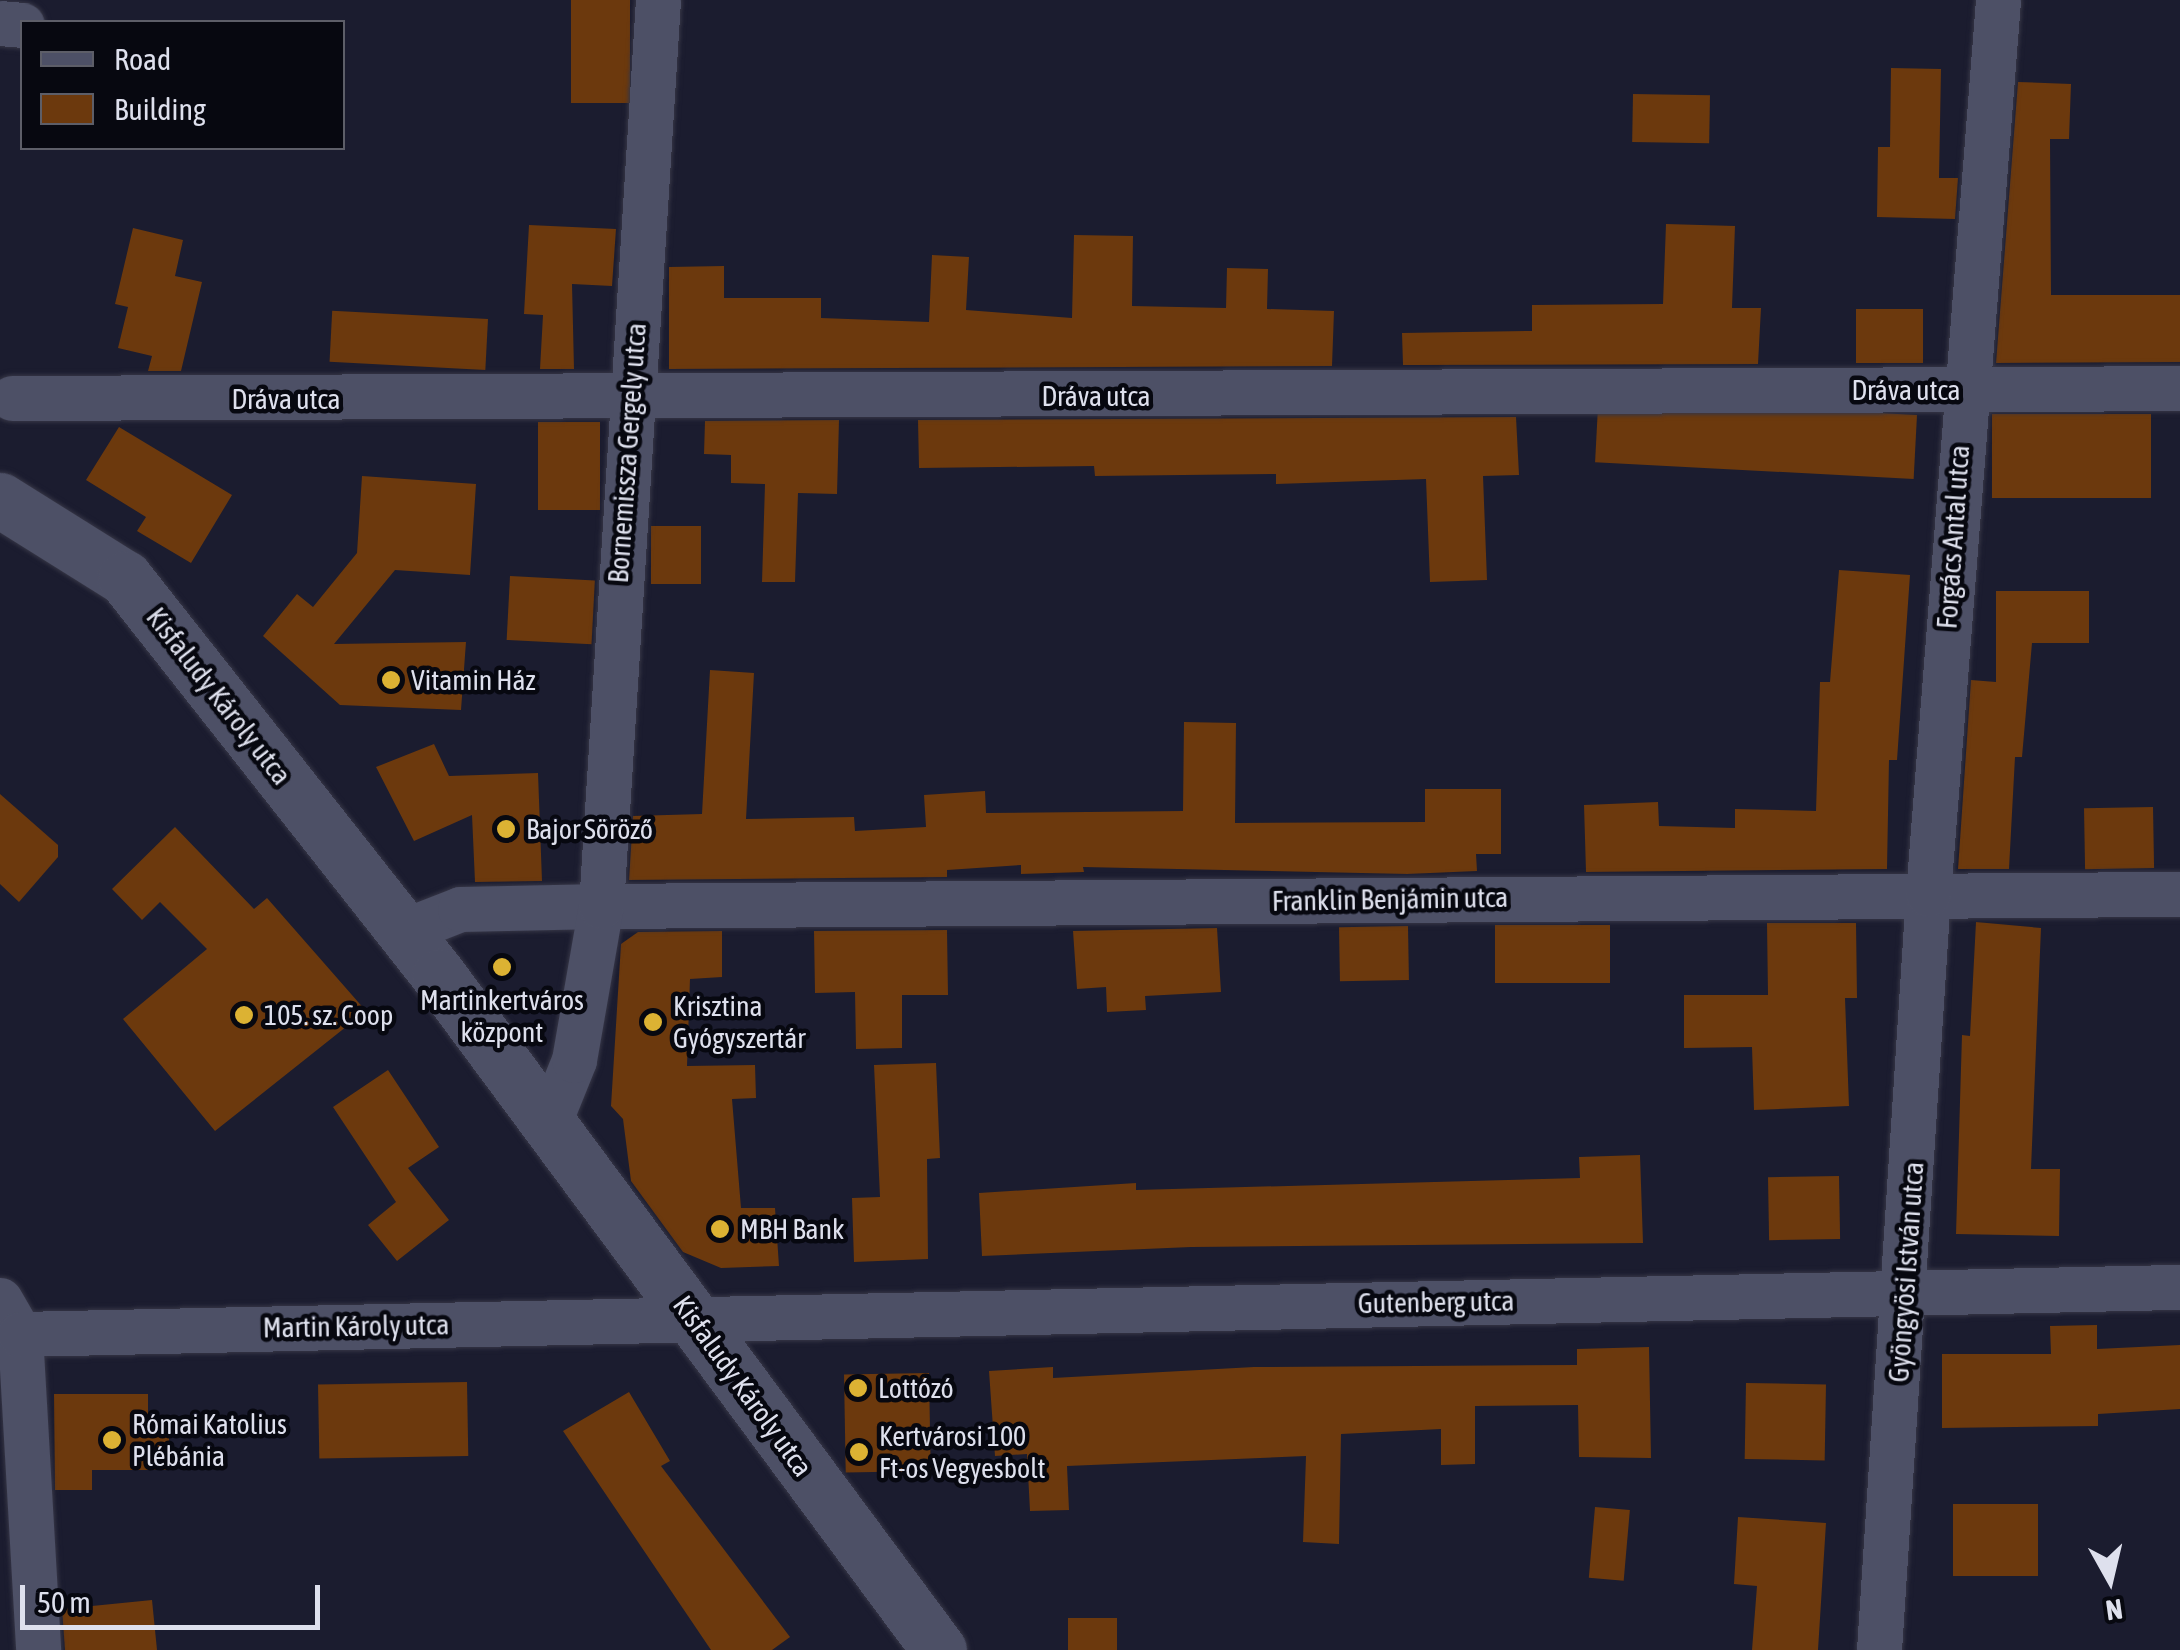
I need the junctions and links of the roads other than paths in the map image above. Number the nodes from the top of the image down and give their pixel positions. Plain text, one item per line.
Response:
1 (658, 0) edge
2 (1998, 0) edge
3 (2180, 388) edge
4 (1964, 389) junction
5 (12, 398) dead end
6 (629, 400) junction
7 (0, 500) edge
8 (1928, 894) junction
9 (2180, 894) edge
10 (600, 906) junction
11 (404, 931) junction
12 (548, 1122) junction
13 (2180, 1287) edge
14 (1905, 1293) junction
15 (10, 1317) edge
16 (693, 1318) junction
17 (38, 1650) edge
18 (938, 1650) edge
19 (1880, 1650) edge

1 - 6 street, Bornemissza Gergely utca
2 - 4 street, Forgács Antal utca
3 - 4 street, Dráva utca
4 - 6 street, Dráva utca
4 - 8 street, Forgács Antal utca
5 - 6 street, Dráva utca
6 - 10 street, Bornemissza Gergely utca
7 - 11 main road, Kisfaludy Károly utca
8 - 9 street, Franklin Benjámin utca
8 - 10 street, Franklin Benjámin utca
8 - 14 street, Gyöngyösi István utca
10 - 11 street
10 - 12 street
11 - 12 main road, Kisfaludy Károly utca
12 - 16 main road, Kisfaludy Károly utca
13 - 14 street, Gutenberg utca
14 - 16 street, Gutenberg utca
14 - 19 street, Gyöngyösi István utca
15 - 16 street, Martin Károly utca
15 - 17 street
16 - 18 main road, Kisfaludy Károly utca

